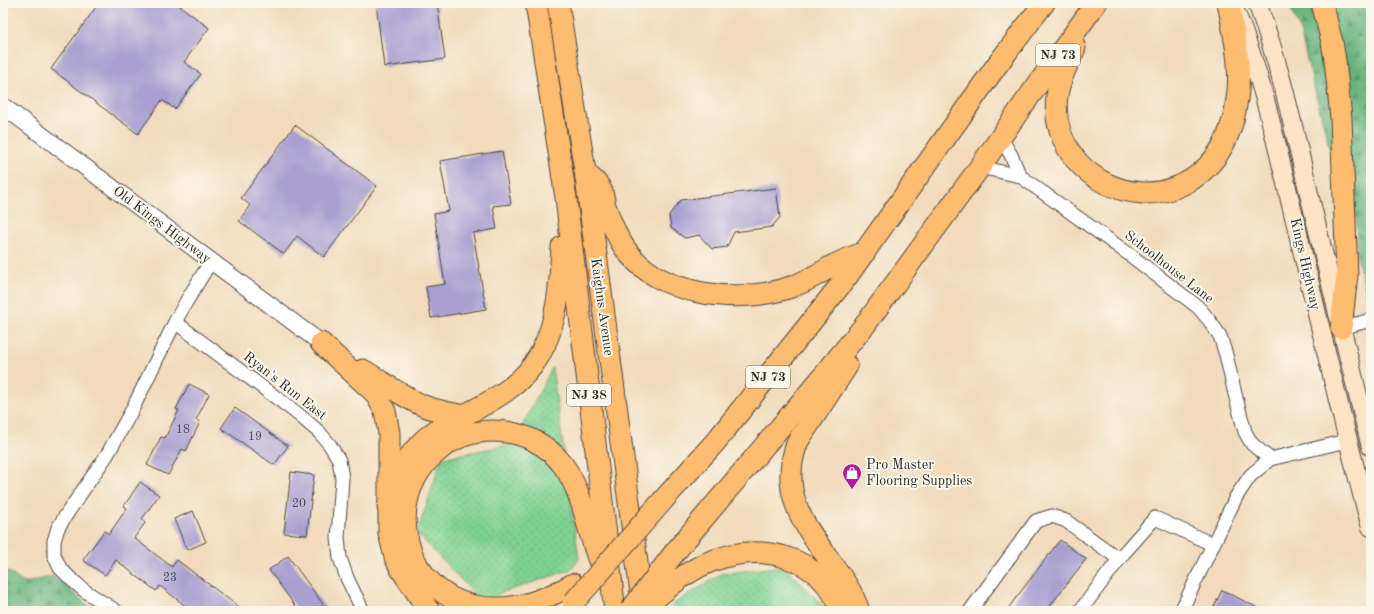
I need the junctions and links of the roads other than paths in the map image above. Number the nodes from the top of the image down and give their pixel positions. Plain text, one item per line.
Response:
1 (536, 3) edge
2 (558, 3) edge
3 (1032, 3) edge
4 (1044, 3) edge
5 (1097, 3) edge
6 (1228, 3) edge
7 (1232, 3) edge
8 (1257, 3) edge
9 (1322, 3) edge
10 (997, 65) junction
11 (3, 106) edge
12 (1001, 138) junction
13 (980, 167) junction
14 (585, 171) junction
15 (1020, 176) junction
16 (566, 198) junction
17 (865, 252) junction
18 (211, 262) junction
19 (1371, 320) edge
20 (175, 322) junction
21 (865, 325) junction
22 (1341, 328) junction
23 (321, 343) junction
24 (463, 416) junction
25 (1347, 441) junction
26 (1371, 446) edge
27 (1270, 459) junction
28 (388, 507) junction
29 (1371, 527) edge
30 (1212, 544) junction
31 (1119, 559) junction
32 (638, 562) junction
33 (571, 600) edge
34 (614, 602) edge
35 (116, 611) edge
36 (363, 611) edge
37 (429, 611) edge
38 (630, 611) edge
39 (644, 611) edge
40 (659, 611) edge
41 (842, 611) edge
42 (859, 611) edge
43 (970, 611) edge
44 (1080, 611) edge
45 (1181, 611) edge

1 - 16 highway, Kaighns Avenue / NJ 38
2 - 14 highway, Kaighns Avenue / NJ 38
3 - 10 highway
4 - 10 highway, NJ 73
5 - 6 highway
5 - 12 highway, NJ 73
7 - 25 main road, Kings Highway
8 - 22 main road, Kings Highway
9 - 22 highway
10 - 17 highway, NJ 73
11 - 18 street, Old Kings Highway
12 - 13 highway, NJ 73
12 - 15 street
13 - 15 street, Schoolhouse Lane
13 - 21 highway, NJ 73
14 - 17 highway
14 - 32 highway, Kaighns Avenue / NJ 38
15 - 27 street, Schoolhouse Lane
16 - 24 highway
16 - 34 highway, Kaighns Avenue / NJ 38
17 - 33 highway, NJ 73, bridge
18 - 20 street
18 - 23 street, Old Kings Highway
19 - 22 street
20 - 35 street
20 - 36 street, Ryan's Run East
21 - 38 highway, NJ 73, bridge
21 - 42 highway
22 - 26 main road, Kings Highway
23 - 24 highway
23 - 28 highway
24 - 28 highway
25 - 27 street
25 - 29 main road, Kings Highway
27 - 30 street
28 - 37 highway
30 - 31 street
30 - 45 street
31 - 43 street
31 - 44 street
32 - 39 highway, Kaighns Avenue / NJ 38
32 - 40 highway
33 - 34 highway
38 - 41 highway, bridge

